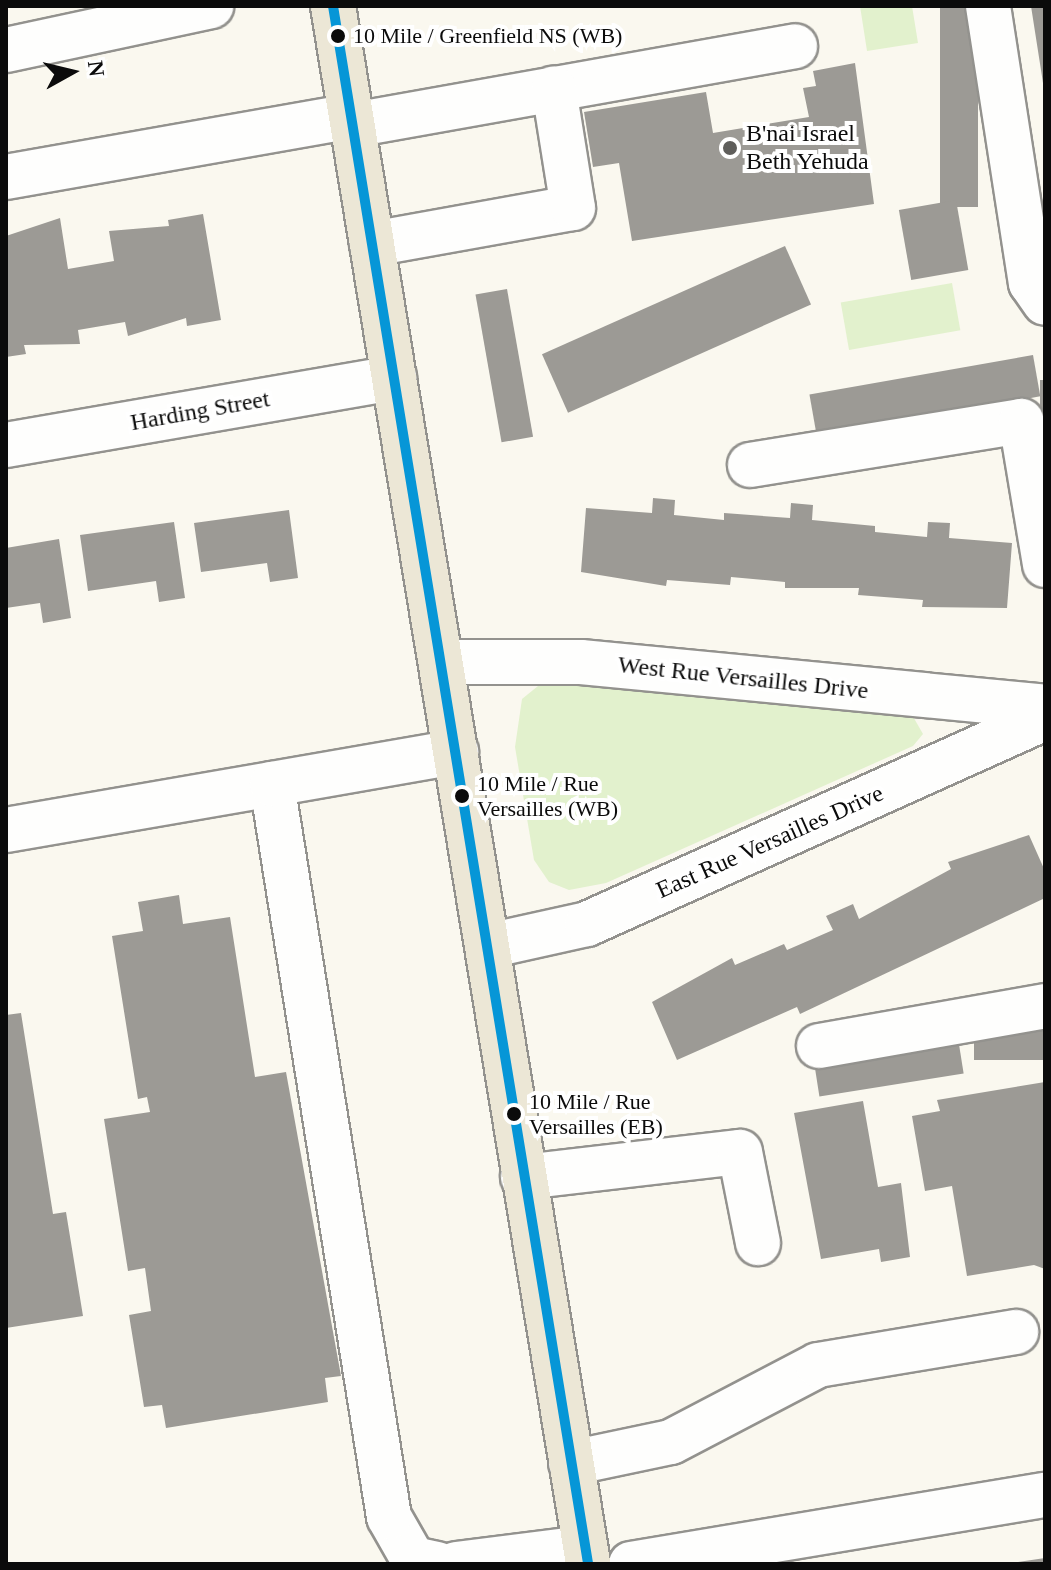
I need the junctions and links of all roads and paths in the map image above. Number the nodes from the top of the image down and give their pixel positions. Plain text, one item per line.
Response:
1 (211, 6) edge
2 (333, 6) edge
3 (988, 6) edge
4 (162, 12) edge
5 (795, 46) dead end
6 (6, 50) edge
7 (554, 89) junction
8 (352, 121) junction
9 (6, 177) edge
10 (372, 244) junction
11 (1045, 303) edge
12 (394, 378) junction
13 (6, 445) edge
14 (750, 465) dead end
15 (1045, 565) edge
16 (441, 662) junction
17 (1045, 707) edge
18 (1045, 718) edge
19 (456, 752) junction
20 (272, 784) junction
21 (6, 830) edge
22 (488, 946) junction
23 (1042, 996) edge
24 (819, 1046) dead end
25 (523, 1177) junction
26 (758, 1243) dead end
27 (1016, 1332) dead end
28 (571, 1463) junction
29 (1045, 1495) edge
30 (808, 1548) edge
31 (586, 1556) edge
32 (437, 1564) edge
33 (456, 1564) edge
34 (631, 1564) edge

1 - 4 street
2 - 8 main road
3 - 11 street
4 - 6 street
5 - 7 street
7 - 8 street
7 - 10 street
8 - 9 street
8 - 10 main road
10 - 12 main road
12 - 13 street, Harding Street
12 - 16 main road
14 - 15 street
16 - 17 street, West Rue Versailles Drive
16 - 19 main road
18 - 22 street, East Rue Versailles Drive
19 - 20 street
19 - 22 main road
20 - 21 street
20 - 32 street
22 - 25 main road
23 - 24 street
25 - 26 street
25 - 28 main road
27 - 28 street
28 - 31 main road
29 - 30 street
30 - 34 street
31 - 33 street

